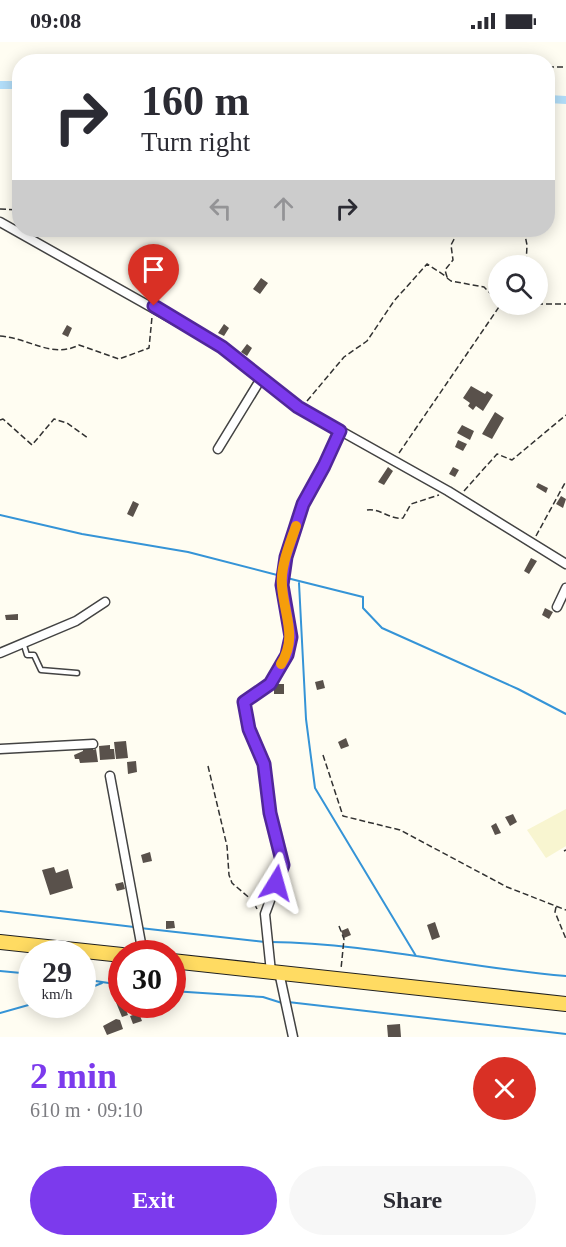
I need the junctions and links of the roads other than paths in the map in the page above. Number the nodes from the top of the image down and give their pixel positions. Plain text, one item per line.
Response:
1 (28, 237) edge
2 (262, 377) junction
3 (340, 431) junction
4 (218, 449) dead end
5 (566, 564) edge
6 (566, 588) edge
7 (105, 602) dead end
8 (557, 607) dead end
9 (23, 641) junction
10 (0, 653) edge
11 (77, 673) dead end
12 (93, 744) dead end
13 (0, 749) edge
14 (110, 776) dead end
15 (140, 940) edge
16 (0, 942) edge
17 (108, 954) edge
18 (186, 962) edge
19 (275, 972) junction
20 (566, 1004) edge
21 (293, 1037) edge

1 - 2 street
2 - 3 street
2 - 4 street
3 - 5 street
3 - 19 street
6 - 8 street
7 - 9 street
9 - 10 street
9 - 11 lane
12 - 13 street
14 - 15 street
16 - 17 main road
18 - 19 main road
19 - 20 main road
19 - 21 street

